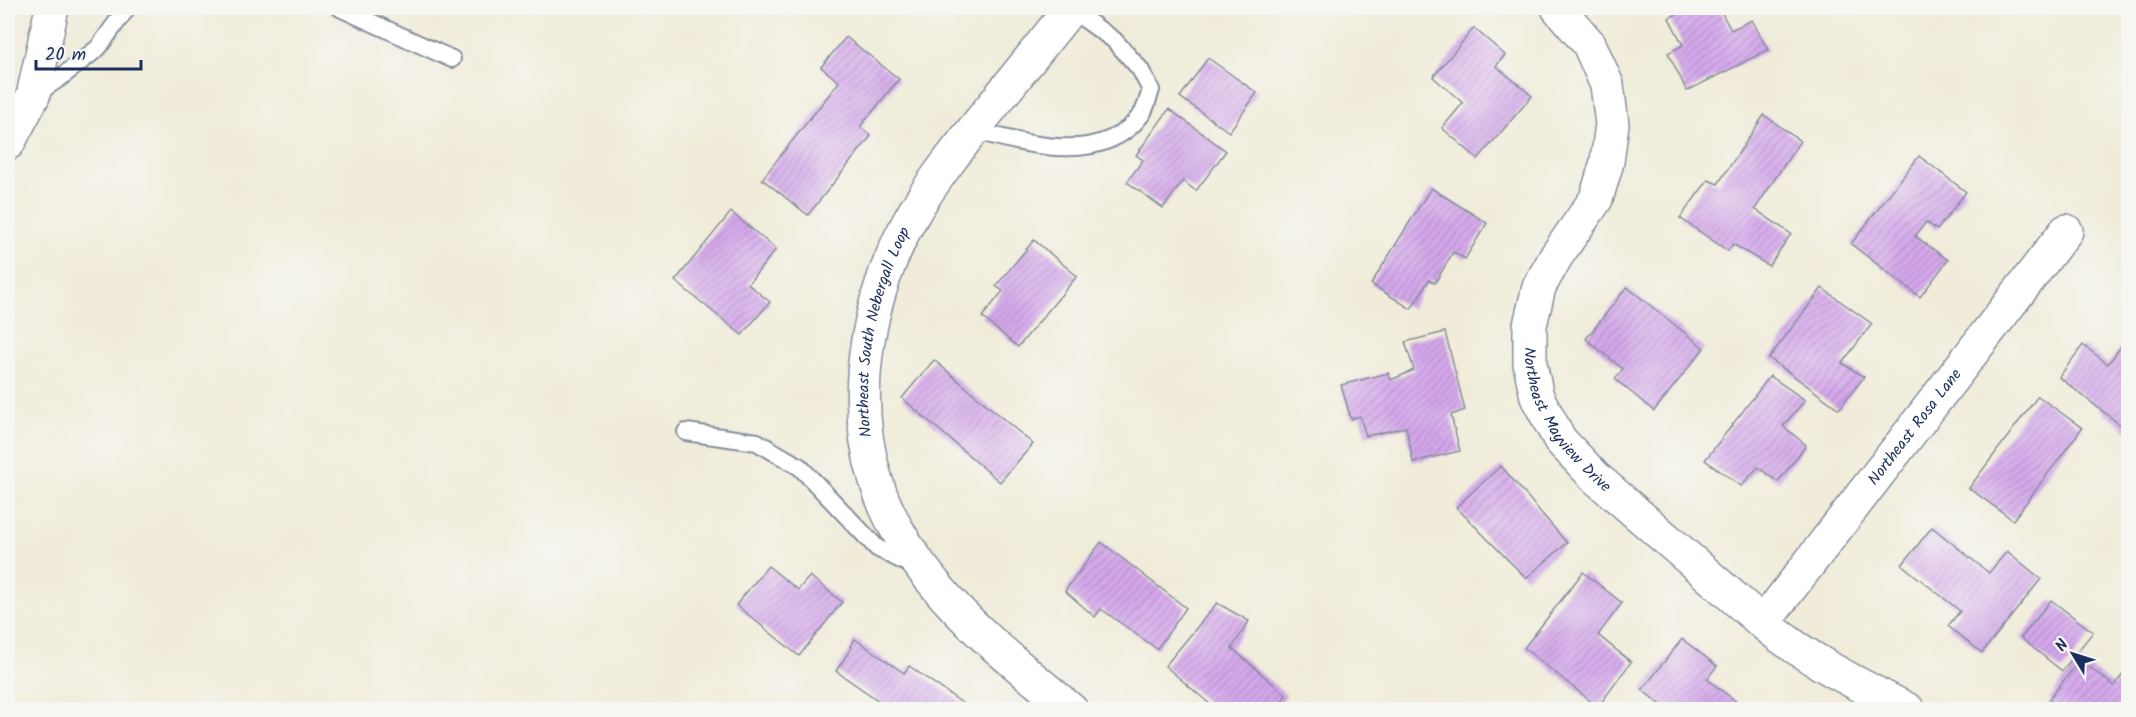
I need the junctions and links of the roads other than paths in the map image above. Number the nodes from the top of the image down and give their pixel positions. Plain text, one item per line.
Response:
1 (52, 8) edge
2 (126, 8) edge
3 (340, 8) edge
4 (1070, 8) edge
5 (1558, 8) edge
6 (452, 59) dead end
7 (33, 96) junction
8 (973, 130) junction
9 (8, 143) edge
10 (2066, 231) dead end
11 (686, 432) dead end
12 (927, 573) junction
13 (1763, 623) junction
14 (1071, 710) edge
15 (1908, 710) edge

1 - 7 street
2 - 7 lane
3 - 6 lane
4 - 8 street, Northeast South Nebergall Loop
4 - 8 lane
5 - 13 street, Northeast Mayview Drive
7 - 9 street
8 - 12 street, Northeast South Nebergall Loop
10 - 13 street, Northeast Rosa Lane
11 - 12 lane
12 - 14 street, Northeast South Nebergall Loop
13 - 15 street, Northeast Mayview Drive

